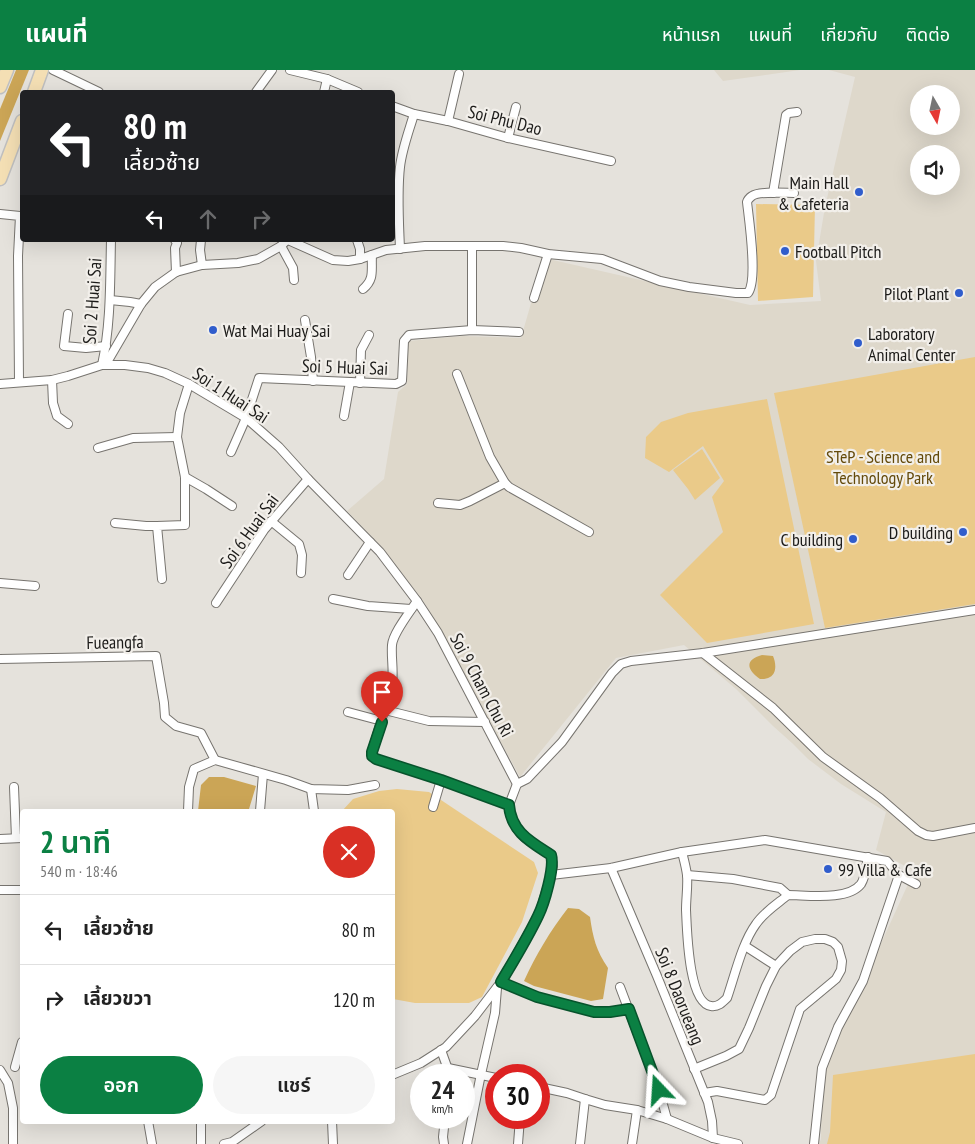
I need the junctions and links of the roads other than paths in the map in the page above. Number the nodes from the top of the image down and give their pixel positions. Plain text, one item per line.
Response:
1 (7, 70) edge
2 (42, 70) edge
3 (53, 70) edge
4 (272, 70) edge
5 (290, 70) edge
6 (459, 74) dead end
7 (327, 79) junction
8 (0, 88) edge
9 (35, 90) edge
10 (94, 90) edge
11 (257, 90) edge
12 (324, 90) edge
13 (353, 90) edge
14 (395, 107) edge
15 (516, 107) dead end
16 (797, 112) dead end
17 (414, 114) junction
18 (448, 121) junction
19 (20, 126) edge
20 (508, 138) junction
21 (611, 160) dead end
22 (396, 165) edge
23 (0, 179) edge
24 (773, 193) junction
25 (794, 193) dead end
26 (0, 214) edge
27 (111, 242) edge
28 (176, 242) edge
29 (201, 242) edge
30 (285, 242) edge
31 (292, 242) edge
32 (358, 242) edge
33 (281, 246) junction
34 (472, 246) junction
35 (400, 249) junction
36 (548, 254) junction
37 (372, 255) junction
38 (360, 260) junction
39 (202, 265) junction
40 (176, 272) junction
41 (294, 280) dead end
42 (362, 290) dead end
43 (534, 298) dead end
44 (110, 300) junction
45 (141, 304) junction
46 (68, 314) dead end
47 (305, 320) dead end
48 (472, 330) junction
49 (519, 332) dead end
50 (369, 335) dead end
51 (106, 346) junction
52 (104, 364) junction
53 (458, 374) dead end
54 (52, 380) junction
55 (313, 381) junction
56 (19, 382) junction
57 (350, 382) junction
58 (360, 383) junction
59 (0, 384) edge
60 (189, 384) junction
61 (344, 416) dead end
62 (246, 418) junction
63 (68, 424) dead end
64 (176, 436) junction
65 (98, 448) dead end
66 (231, 452) dead end
67 (184, 477) junction
68 (308, 480) junction
69 (505, 483) junction
70 (438, 503) dead end
71 (232, 506) dead end
72 (271, 521) junction
73 (115, 523) dead end
74 (157, 526) junction
75 (589, 532) dead end
76 (370, 542) junction
77 (301, 574) dead end
78 (348, 575) dead end
79 (162, 579) dead end
80 (0, 583) edge
81 (35, 586) dead end
82 (333, 599) dead end
83 (417, 601) junction
84 (216, 603) dead end
85 (411, 609) junction
86 (975, 610) edge
87 (703, 653) junction
88 (0, 660) edge
89 (385, 710) junction
90 (348, 712) dead end
91 (382, 722) junction
92 (485, 722) junction
93 (215, 760) junction
94 (263, 774) junction
95 (441, 780) junction
96 (517, 784) junction
97 (374, 785) dead end
98 (14, 787) dead end
99 (311, 790) junction
100 (509, 805) junction
101 (433, 807) dead end
102 (188, 809) edge
103 (260, 809) edge
104 (314, 809) edge
105 (975, 828) edge
106 (19, 838) edge
107 (0, 839) edge
108 (682, 852) junction
109 (868, 857) junction
110 (611, 868) junction
111 (552, 875) junction
112 (687, 875) junction
113 (899, 876) junction
114 (916, 884) dead end
115 (0, 890) edge
116 (20, 890) edge
117 (788, 895) junction
118 (745, 946) junction
119 (776, 966) junction
120 (499, 985) junction
121 (620, 987) dead end
122 (629, 1009) junction
123 (442, 1050) junction
124 (447, 1064) edge
125 (19, 1066) edge
126 (694, 1069) junction
127 (1, 1071) edge
128 (475, 1073) edge
129 (395, 1074) edge
130 (481, 1074) junction
131 (485, 1075) edge
132 (550, 1089) edge
133 (704, 1093) junction
134 (585, 1099) junction
135 (637, 1110) junction
136 (667, 1119) junction
137 (149, 1124) edge
138 (201, 1124) edge
139 (258, 1124) edge
140 (332, 1124) edge
141 (444, 1129) edge
142 (519, 1129) edge
143 (714, 1138) junction
144 (229, 1143) edge
145 (13, 1144) edge
146 (152, 1144) edge
147 (201, 1144) edge
148 (333, 1144) edge
149 (444, 1144) edge
150 (467, 1144) edge
151 (518, 1144) edge
152 (580, 1144) edge
153 (632, 1144) edge
154 (738, 1144) edge
155 (814, 1144) edge

1 - 8 main road
2 - 9 main road
3 - 10 street
4 - 11 street
5 - 7 street
6 - 18 street
7 - 12 street
7 - 13 street
14 - 17 street, Soi Phu Dao
15 - 20 street
16 - 24 street
17 - 18 street, Soi Phu Dao
17 - 22 street
18 - 20 street, Soi Phu Dao
19 - 23 main road
20 - 21 street, Soi Phu Dao
22 - 35 street
24 - 25 street
24 - 36 street
26 - 56 street
27 - 44 street, Soi 2 Huai Sai
28 - 40 street
29 - 39 street
30 - 33 street
31 - 38 street
32 - 38 street
33 - 39 street
33 - 41 street
34 - 35 street
34 - 36 street
34 - 48 street
35 - 37 street
36 - 43 street
37 - 38 street
37 - 42 street
39 - 40 street
40 - 45 street
44 - 45 street
44 - 51 street, Soi 2 Huai Sai
45 - 52 street
46 - 51 street
47 - 55 street
48 - 49 street, Soi 5 Huai Sai
48 - 58 street, Soi 5 Huai Sai
50 - 58 street
51 - 52 street, Soi 2 Huai Sai
52 - 54 street, Soi 1 Huai Sai
52 - 60 street, Soi 1 Huai Sai
53 - 69 street
54 - 56 street, Soi 1 Huai Sai
54 - 63 street
55 - 57 street, Soi 5 Huai Sai
55 - 62 street, Soi 5 Huai Sai
56 - 59 street, Soi 1 Huai Sai
57 - 58 street, Soi 5 Huai Sai
57 - 61 street
60 - 62 street, Soi 1 Huai Sai
60 - 64 street
62 - 66 street
62 - 68 street, Soi 1 Huai Sai
64 - 65 street
64 - 67 street
67 - 71 street
67 - 74 street
68 - 72 street, Soi 6 Huai Sai
68 - 76 street, Soi 1 Huai Sai
69 - 70 street
69 - 75 street
72 - 77 street
72 - 84 street, Soi 6 Huai Sai
73 - 74 street
74 - 79 street
76 - 78 street
76 - 83 street, Soi 1 Huai Sai
80 - 81 street
82 - 85 street
83 - 85 street
83 - 92 street, Soi 9 Cham Chu Ri
85 - 89 street
86 - 87 street
87 - 96 street
87 - 105 street
88 - 93 street, Fueangfa
89 - 91 street
89 - 92 street
90 - 91 street
91 - 95 street
92 - 96 street, Soi 9 Cham Chu Ri
93 - 94 street
93 - 102 street
94 - 99 street
94 - 103 street
95 - 100 street
95 - 101 street
96 - 100 street
97 - 99 street
98 - 106 street
99 - 104 street
100 - 111 street
106 - 107 street
108 - 109 street
108 - 110 street
108 - 112 street
109 - 113 street
109 - 117 street
110 - 111 street
110 - 126 street, Soi 8 Daorueang
111 - 120 street
112 - 117 street
112 - 118 street
113 - 114 street
113 - 155 street
115 - 116 street
117 - 118 street
118 - 119 street
119 - 126 street
119 - 133 street
120 - 122 street
120 - 123 street
120 - 130 street
121 - 122 street
122 - 136 street
123 - 124 street
123 - 129 street
125 - 127 street
126 - 133 street, Soi 8 Daorueang
127 - 145 street
128 - 130 street
130 - 131 street
130 - 150 street
132 - 134 street
133 - 143 street, Soi 8 Daorueang
134 - 135 street
134 - 152 street
135 - 136 street
135 - 153 street
136 - 143 street
137 - 146 street
138 - 147 street
139 - 144 street
140 - 148 street
141 - 149 street
142 - 151 street
143 - 154 street

